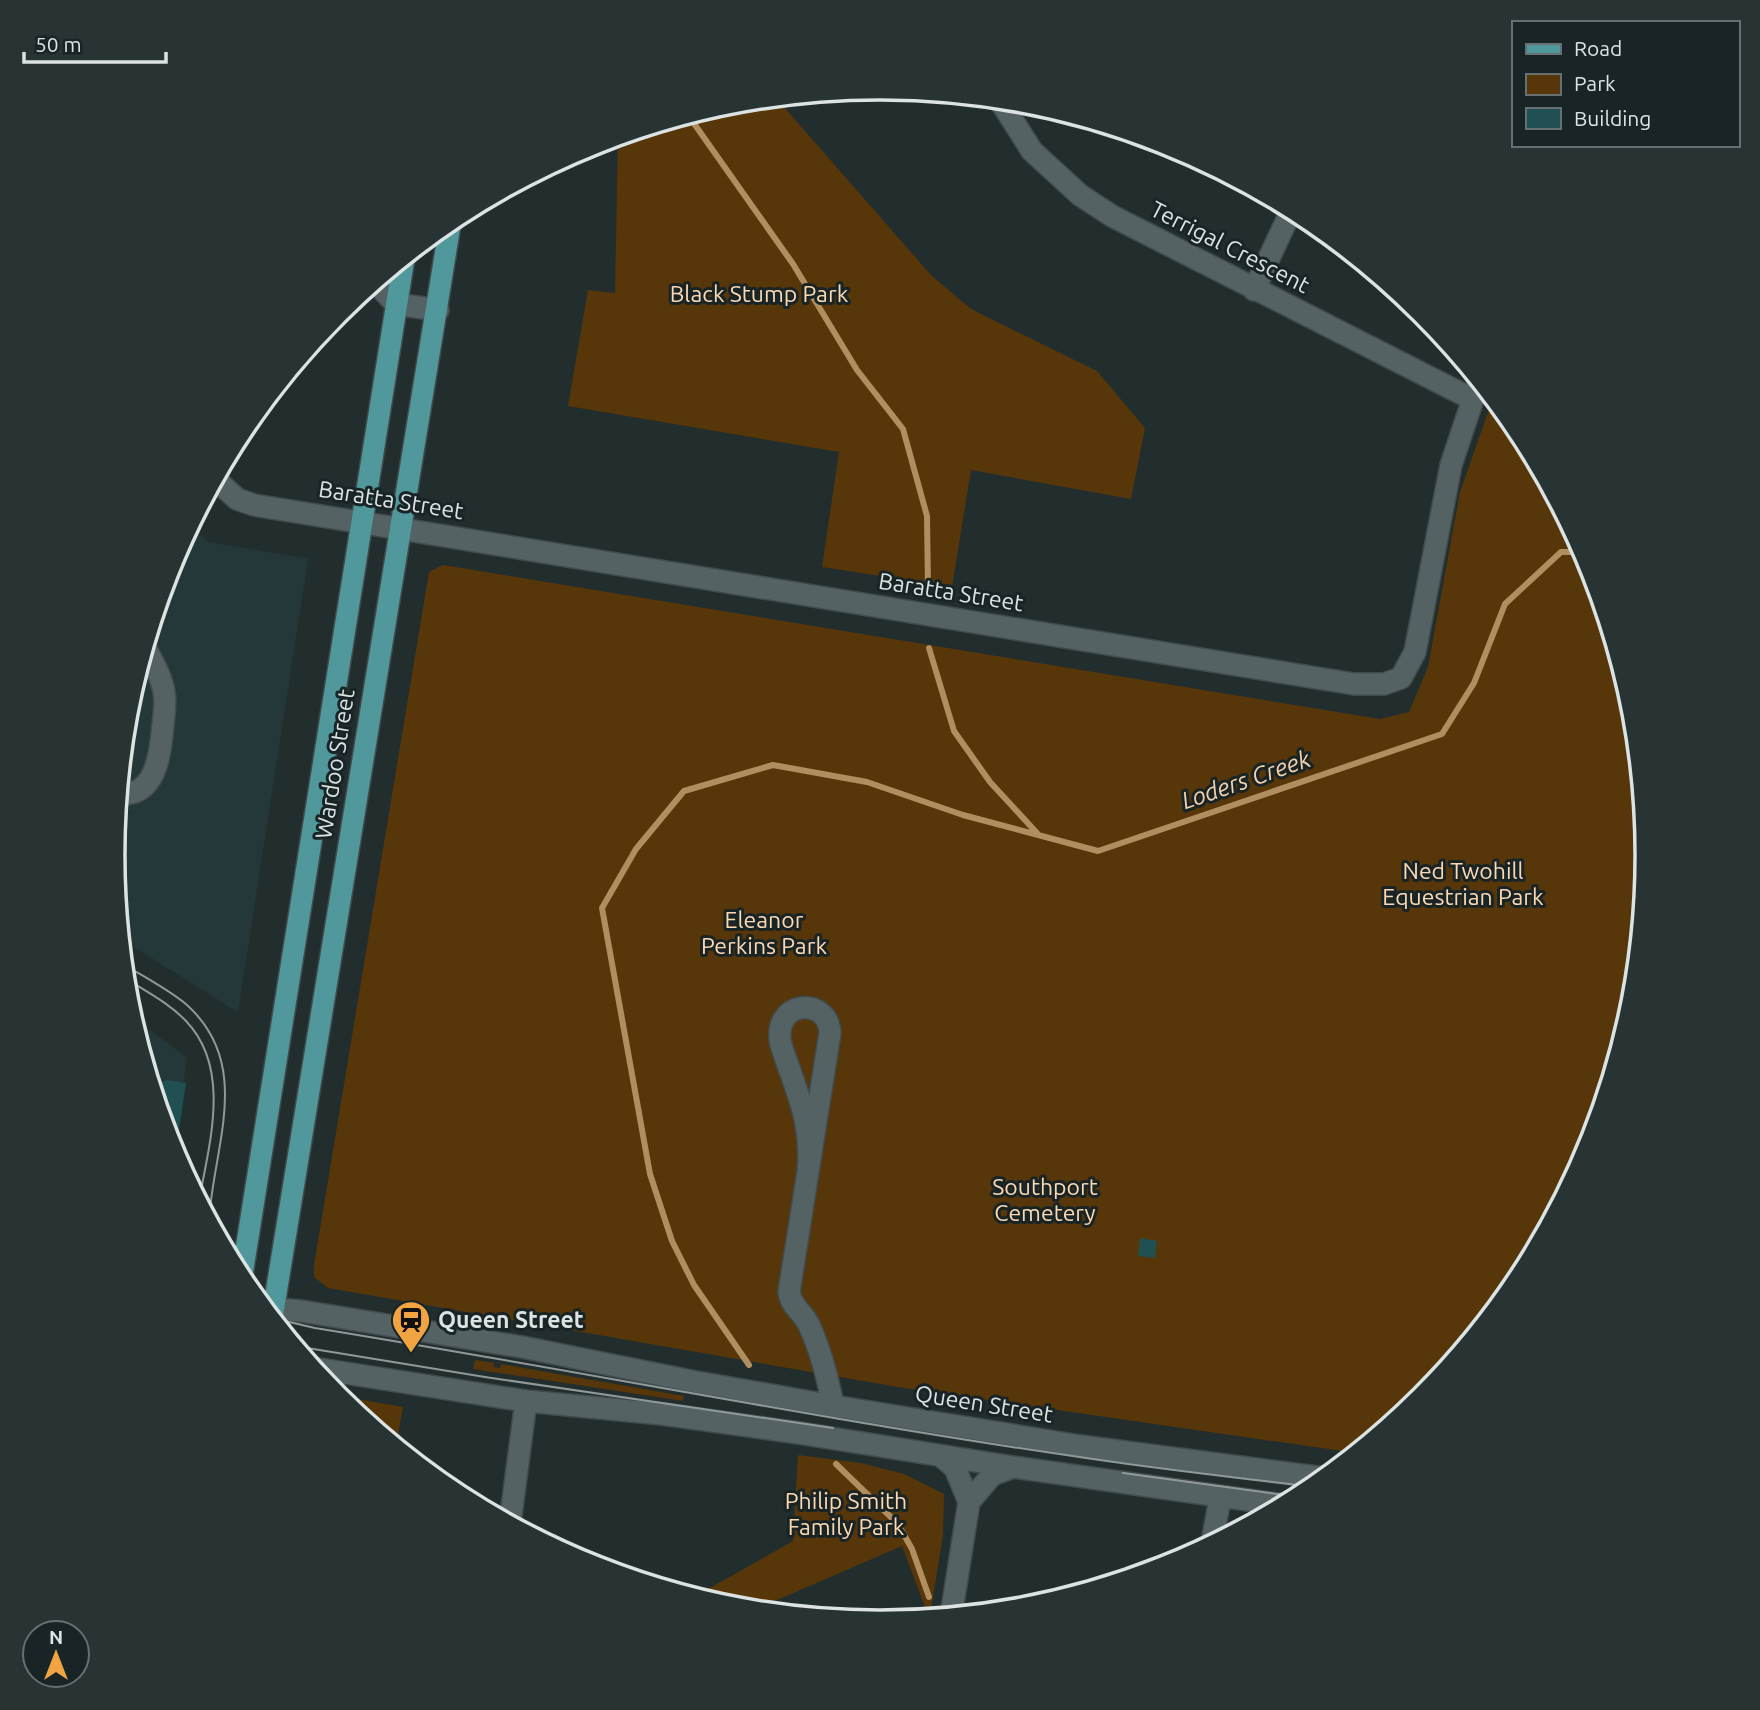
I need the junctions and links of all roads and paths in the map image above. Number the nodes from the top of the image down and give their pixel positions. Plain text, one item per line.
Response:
1 (1006, 111) edge
2 (1287, 219) edge
3 (450, 235) edge
4 (402, 271) edge
5 (381, 288) edge
6 (1254, 290) junction
7 (396, 304) junction
8 (438, 310) junction
9 (1475, 390) edge
10 (222, 485) edge
11 (361, 522) junction
12 (400, 528) junction
13 (151, 658) edge
14 (127, 793) edge
15 (808, 1171) junction
16 (244, 1262) edge
17 (271, 1301) edge
18 (278, 1311) edge
19 (328, 1370) edge
20 (526, 1401) junction
21 (833, 1406) junction
22 (941, 1456) junction
23 (1013, 1467) junction
24 (1310, 1476) edge
25 (1220, 1497) junction
26 (969, 1502) junction
27 (1268, 1503) edge
28 (511, 1514) edge
29 (1214, 1532) edge
30 (952, 1607) edge

1 - 6 street, Terrigal Crescent
2 - 6 street
3 - 8 main road, Wardoo Street
4 - 7 main road, Wardoo Street
5 - 7 street
6 - 9 street, Terrigal Crescent
7 - 8 street
7 - 11 main road, Wardoo Street
8 - 12 main road, Wardoo Street
9 - 12 street, Baratta Street
10 - 11 street, Baratta Street
11 - 12 street, Baratta Street
11 - 16 main road, Wardoo Street
12 - 17 main road, Wardoo Street
13 - 14 street
15 - 15 street
15 - 21 street
18 - 21 street, Queen Street
19 - 20 street
20 - 22 street
20 - 28 street
21 - 24 street, Queen Street
22 - 23 street
22 - 26 street
23 - 25 street
23 - 26 street
25 - 27 street
25 - 29 street
26 - 30 street

